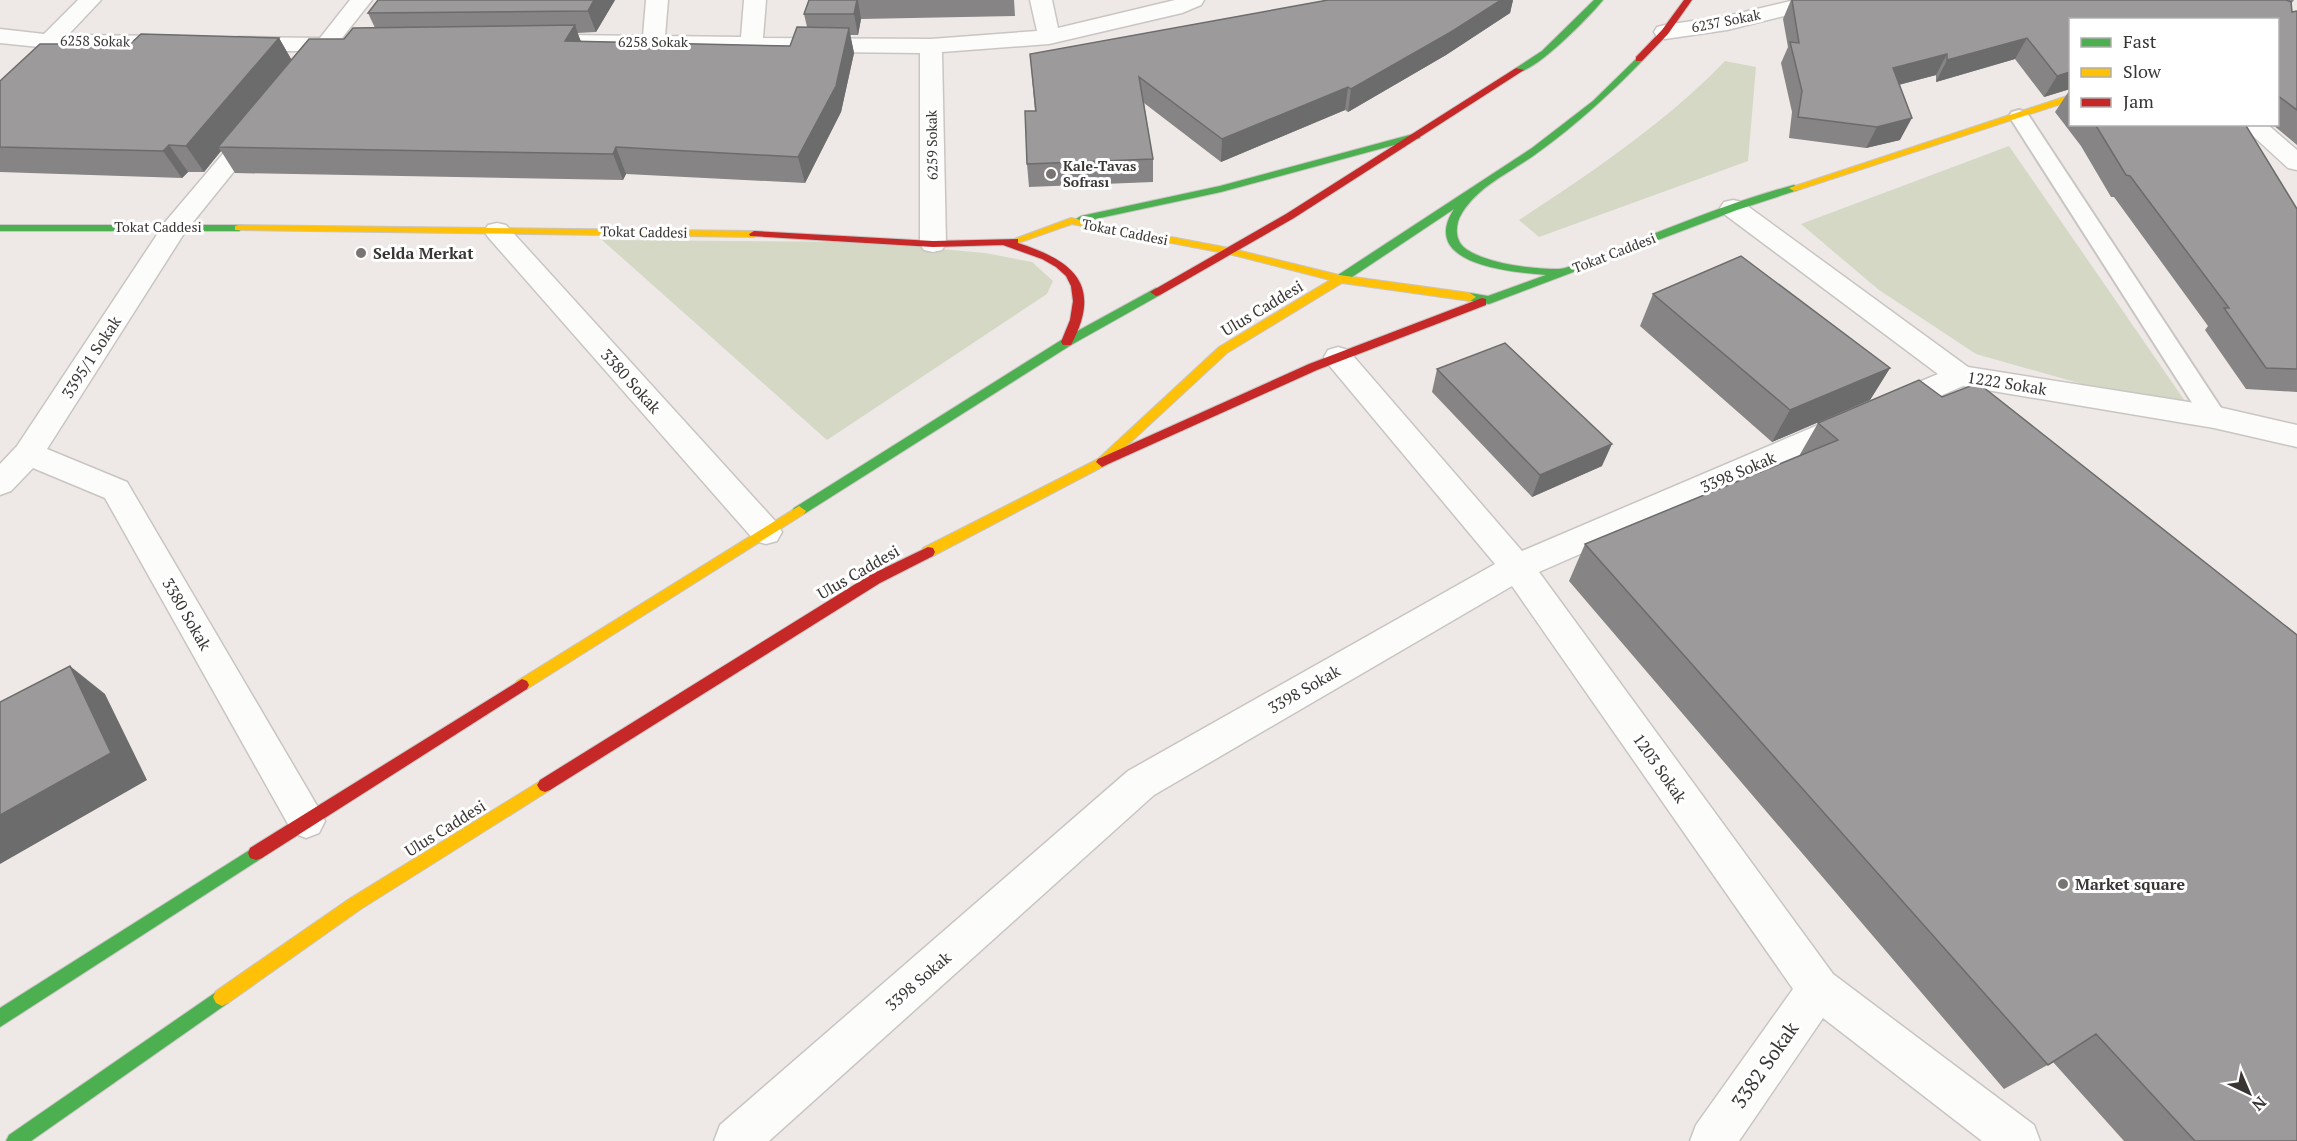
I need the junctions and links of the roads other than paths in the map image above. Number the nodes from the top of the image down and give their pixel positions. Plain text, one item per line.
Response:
1 (90, 0) edge
2 (361, 0) edge
3 (657, 0) edge
4 (755, 0) edge
5 (1041, 0) edge
6 (1193, 0) edge
7 (1599, 0) edge
8 (1688, 0) edge
9 (1821, 0) edge
10 (1665, 32) junction
11 (0, 36) edge
12 (1049, 38) junction
13 (49, 41) junction
14 (654, 41) junction
15 (199, 43) edge
16 (549, 43) edge
17 (752, 43) junction
18 (222, 44) edge
19 (326, 45) junction
20 (373, 45) edge
21 (931, 46) junction
22 (304, 72) edge
23 (2069, 98) edge
24 (273, 109) edge
25 (2019, 116) junction
26 (2254, 126) edge
27 (1417, 136) junction
28 (2297, 163) edge
29 (1479, 187) junction
30 (1733, 207) junction
31 (1071, 221) junction
32 (175, 227) junction
33 (0, 228) edge
34 (497, 231) junction
35 (1007, 243) junction
36 (933, 244) junction
37 (1229, 251) junction
38 (1561, 273) junction
39 (1340, 279) junction
40 (1488, 300) junction
41 (1067, 342) junction
42 (1338, 357) junction
43 (1960, 376) junction
44 (2214, 417) junction
45 (2297, 436) edge
46 (28, 454) junction
47 (1102, 462) junction
48 (0, 483) edge
49 (766, 532) junction
50 (1517, 567) junction
51 (306, 821) junction
52 (1818, 989) junction
53 (0, 1018) edge
54 (15, 1141) edge
55 (736, 1141) edge
56 (1712, 1141) edge
57 (2018, 1141) edge

1 - 13 street
2 - 19 street
3 - 14 street
4 - 17 street
5 - 12 street
6 - 12 street, 6258 Sokak
7 - 27 main road
8 - 10 main road, Ulus Caddesi
9 - 10 street, 6237 Sokak
10 - 29 main road, Ulus Caddesi
11 - 13 street, 6258 Sokak
12 - 21 street, 6258 Sokak
13 - 15 street, 6258 Sokak
14 - 16 street, 6258 Sokak
14 - 17 street, 6258 Sokak
17 - 21 street, 6258 Sokak
18 - 19 street
19 - 20 street
19 - 22 street
21 - 36 street, 6259 Sokak
23 - 25 main road, Tokat Caddesi
24 - 32 street, 3395/1 Sokak
25 - 30 main road, Tokat Caddesi
25 - 44 lane
26 - 28 street
27 - 31 main road
27 - 37 main road
29 - 38 main road
29 - 39 main road, Ulus Caddesi
30 - 38 main road, Tokat Caddesi
30 - 43 street, 1222 Sokak
31 - 35 main road, Tokat Caddesi
31 - 37 main road, Tokat Caddesi
32 - 33 main road, Tokat Caddesi
32 - 34 main road, Tokat Caddesi
32 - 46 street, 3395/1 Sokak
34 - 36 main road, Tokat Caddesi
34 - 49 street, 3380 Sokak
35 - 36 main road, Tokat Caddesi
35 - 41 main road
37 - 39 main road, Tokat Caddesi
37 - 41 main road
38 - 40 main road, Tokat Caddesi
39 - 40 main road, Tokat Caddesi
39 - 47 main road, Ulus Caddesi
40 - 42 main road
41 - 49 main road
42 - 47 main road
42 - 50 street, 1203 Sokak
43 - 44 street, 1222 Sokak
43 - 50 street, 3398 Sokak
44 - 45 street, 1222 Sokak
46 - 48 street, 3395/1 Sokak
46 - 51 street, 3380 Sokak
47 - 54 main road, Ulus Caddesi
49 - 51 main road
50 - 52 street, 1203 Sokak
50 - 55 street, 3398 Sokak
51 - 53 main road
52 - 56 street, 3382 Sokak
52 - 57 street, 1203 Sokak

